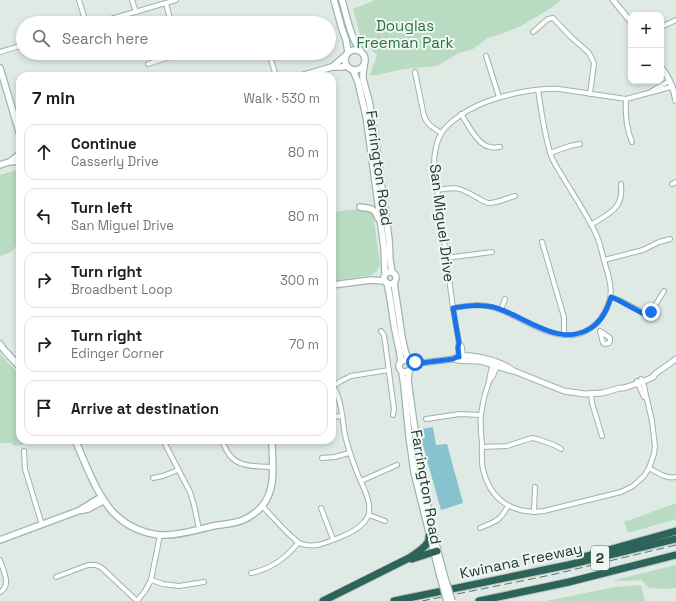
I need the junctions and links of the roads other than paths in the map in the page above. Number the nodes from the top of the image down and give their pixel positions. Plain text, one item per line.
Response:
1 (79, 0) edge
2 (132, 0) edge
3 (176, 0) edge
4 (334, 0) edge
5 (342, 0) edge
6 (613, 0) edge
7 (166, 3) junction
8 (136, 12) junction
9 (84, 16) edge
10 (122, 16) edge
11 (169, 16) edge
12 (628, 18) edge
13 (676, 20) edge
14 (664, 25) edge
15 (532, 32) dead end
16 (16, 47) edge
17 (360, 50) junction
18 (0, 52) edge
19 (347, 54) junction
20 (486, 56) dead end
21 (160, 60) edge
22 (271, 60) edge
23 (148, 64) dead end
24 (364, 65) junction
25 (347, 66) junction
26 (332, 67) junction
27 (0, 68) edge
28 (353, 70) junction
29 (275, 72) edge
30 (315, 72) edge
31 (415, 72) dead end
32 (664, 74) edge
33 (2, 83) edge
34 (669, 85) junction
35 (538, 90) junction
36 (590, 94) junction
37 (499, 97) junction
38 (626, 99) junction
39 (676, 102) edge
40 (462, 114) junction
41 (16, 123) edge
42 (441, 133) junction
43 (632, 142) dead end
44 (580, 144) dead end
45 (500, 147) dead end
46 (550, 153) junction
47 (16, 157) edge
48 (16, 161) edge
49 (9, 162) junction
50 (0, 165) edge
51 (621, 184) dead end
52 (437, 190) junction
53 (515, 196) dead end
54 (360, 207) dead end
55 (591, 225) junction
56 (670, 239) dead end
57 (542, 242) dead end
58 (384, 248) junction
59 (492, 252) dead end
60 (446, 258) junction
61 (604, 260) junction
62 (392, 272) junction
63 (385, 274) junction
64 (371, 280) junction
65 (386, 282) junction
66 (394, 283) junction
67 (336, 284) edge
68 (664, 290) dead end
69 (611, 297) junction
70 (505, 299) dead end
71 (453, 308) junction
72 (501, 310) junction
73 (596, 325) junction
74 (600, 330) dead end
75 (381, 331) dead end
76 (564, 335) junction
77 (0, 344) edge
78 (461, 358) junction
79 (676, 359) edge
80 (401, 362) junction
81 (16, 363) edge
82 (495, 364) junction
83 (410, 366) junction
84 (389, 370) junction
85 (402, 372) junction
86 (639, 381) junction
87 (336, 384) edge
88 (336, 392) edge
89 (591, 394) junction
90 (481, 415) junction
91 (342, 416) junction
92 (393, 416) dead end
93 (336, 417) edge
94 (426, 419) dead end
95 (602, 436) dead end
96 (77, 444) edge
97 (165, 444) edge
98 (223, 444) edge
99 (272, 444) edge
100 (482, 447) junction
101 (561, 449) dead end
102 (24, 451) dead end
103 (350, 453) junction
104 (322, 458) dead end
105 (397, 465) dead end
106 (273, 466) junction
107 (649, 468) junction
108 (178, 470) junction
109 (676, 477) edge
110 (152, 478) dead end
111 (361, 481) junction
112 (535, 488) dead end
113 (102, 499) junction
114 (262, 506) junction
115 (508, 506) junction
116 (321, 508) dead end
117 (534, 512) junction
118 (369, 515) junction
119 (384, 521) dead end
120 (42, 525) junction
121 (480, 528) dead end
122 (199, 529) junction
123 (676, 531) edge
124 (160, 535) junction
125 (429, 536) junction
126 (333, 539) junction
127 (0, 540) edge
128 (676, 540) edge
129 (298, 542) junction
130 (435, 552) junction
131 (676, 555) edge
132 (0, 560) edge
133 (676, 560) edge
134 (391, 567) junction
135 (251, 573) dead end
136 (523, 574) junction
137 (442, 576) junction
138 (56, 577) dead end
139 (151, 580) junction
140 (204, 582) dead end
141 (569, 582) junction
142 (0, 592) edge
143 (137, 601) edge
144 (323, 601) edge
145 (394, 601) edge
146 (448, 601) edge
147 (452, 601) edge
148 (479, 601) edge

1 - 9 street
2 - 8 street
3 - 7 street
4 - 19 main road
5 - 17 main road
6 - 12 street
7 - 8 street
7 - 11 street
8 - 10 street
13 - 14 street
15 - 36 street
16 - 18 street
17 - 19 main road
17 - 24 main road
19 - 25 main road
19 - 26 main road
20 - 37 street
21 - 23 street
22 - 29 street
24 - 28 main road
24 - 62 main road, Farrington Road
25 - 26 main road
25 - 28 main road
26 - 30 main road
27 - 33 main road
28 - 58 main road, Farrington Road
31 - 42 street
32 - 34 street
33 - 41 main road
34 - 38 street, San Miguel Drive
34 - 39 street
35 - 36 street, San Miguel Drive
35 - 37 street, San Miguel Drive
35 - 46 street
36 - 38 street, San Miguel Drive
37 - 40 street, San Miguel Drive
38 - 43 street
40 - 42 street, San Miguel Drive
40 - 45 street
42 - 52 street, San Miguel Drive
44 - 46 street
46 - 55 street
47 - 49 main road
48 - 49 main road
49 - 50 main road
51 - 55 street
52 - 53 street
52 - 60 street, San Miguel Drive
54 - 58 main road
55 - 61 street
56 - 61 street
57 - 76 street
58 - 63 main road, Farrington Road
59 - 60 street
60 - 71 street, San Miguel Drive
61 - 69 street
62 - 63 main road
62 - 66 main road
63 - 64 main road
63 - 65 main road
64 - 65 main road
64 - 67 main road
65 - 66 main road
65 - 80 main road
66 - 83 main road, Farrington Road
68 - 69 street
69 - 73 street
70 - 72 street
71 - 72 street
71 - 78 street, San Miguel Drive
72 - 76 street
73 - 74 street
73 - 76 street
75 - 84 street
77 - 81 main road
78 - 82 street
78 - 83 street
79 - 86 street
80 - 83 main road
80 - 85 main road
82 - 89 street
82 - 90 street
83 - 85 main road
83 - 130 main road, Farrington Road
84 - 87 street
84 - 92 street
85 - 125 main road, Farrington Road
86 - 89 street
86 - 107 street
88 - 91 street
89 - 95 street
90 - 94 street
90 - 100 street
91 - 93 street
91 - 103 street
96 - 113 main road
97 - 108 street
98 - 106 street
99 - 106 main road
100 - 101 street
100 - 115 street
102 - 120 street
103 - 104 street
103 - 111 street
105 - 111 street
106 - 114 main road
107 - 109 street
107 - 117 street
108 - 110 street
108 - 122 street
111 - 118 street
112 - 117 street
113 - 120 main road
113 - 124 main road
114 - 122 main road
114 - 129 street
115 - 117 street
115 - 121 street
116 - 126 street
118 - 119 street
118 - 126 street
120 - 127 main road
122 - 124 main road
123 - 136 highway
124 - 139 street
125 - 130 main road, Farrington Road
125 - 134 highway
126 - 129 street
128 - 136 highway, Kwinana Freeway / 2
129 - 135 street
130 - 134 highway
130 - 137 main road, Farrington Road
131 - 141 highway, Kwinana Freeway / 2
132 - 142 street
133 - 141 highway
134 - 144 highway
136 - 145 highway, Kwinana Freeway / 2
137 - 146 main road, Farrington Road, bridge
137 - 147 main road, Farrington Road, bridge
138 - 143 street
139 - 140 street
139 - 143 street
141 - 148 highway, Kwinana Freeway / 2

